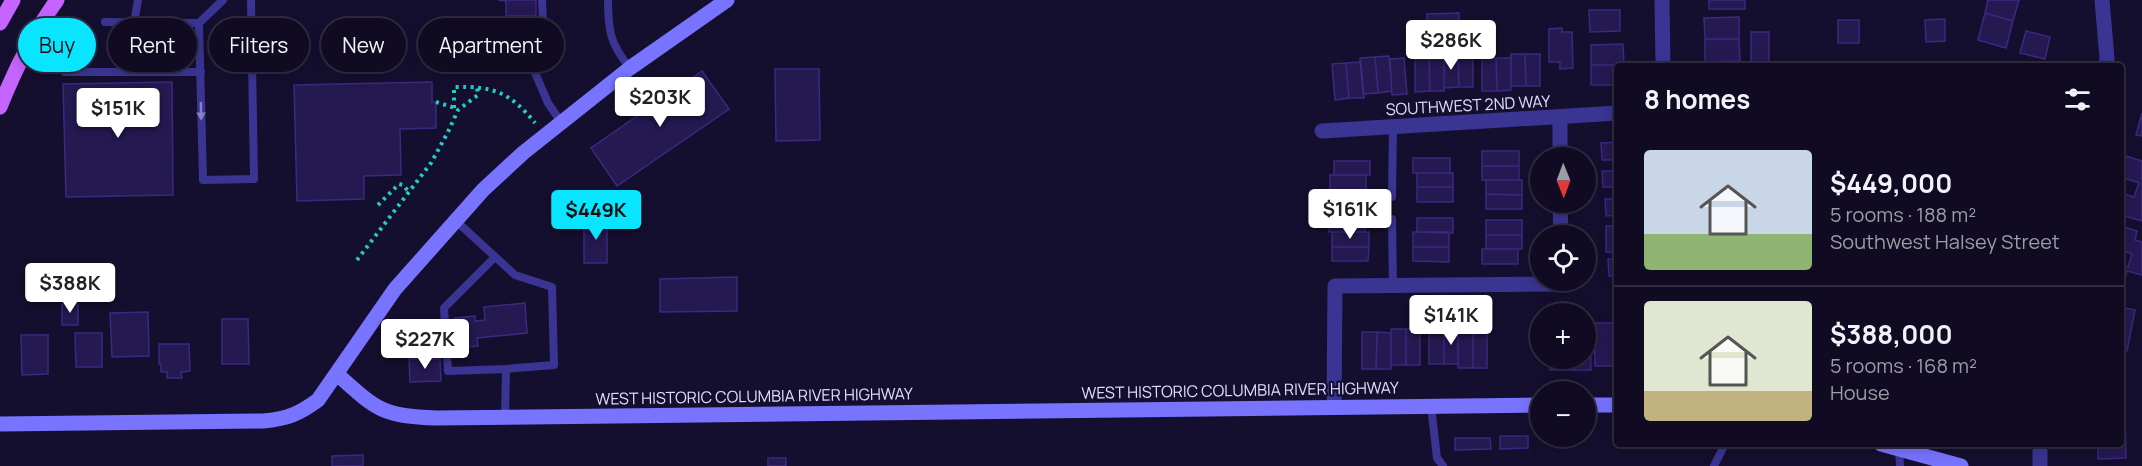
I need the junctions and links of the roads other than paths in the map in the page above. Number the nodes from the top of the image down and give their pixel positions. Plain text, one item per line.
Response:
1 (14, 0) edge
2 (57, 0) edge
3 (138, 0) edge
4 (223, 0) edge
5 (251, 0) edge
6 (543, 0) edge
7 (608, 0) edge
8 (727, 0) edge
9 (1662, 0) edge
10 (2102, 0) edge
11 (135, 18) edge
12 (543, 18) edge
13 (105, 22) dead end
14 (108, 22) edge
15 (0, 23) edge
16 (199, 23) joint
17 (1663, 63) edge
18 (2107, 63) edge
19 (630, 68) junction
20 (96, 72) edge
21 (201, 72) junction
22 (535, 72) edge
23 (0, 107) edge
24 (1614, 113) edge
25 (1560, 118) junction
26 (561, 122) junction
27 (1393, 127) junction
28 (1322, 131) dead end
29 (1560, 147) edge
30 (1392, 197) dead end
31 (1392, 219) dead end
32 (455, 220) junction
33 (495, 257) junction
34 (1530, 284) edge
35 (1393, 286) junction
36 (506, 369) junction
37 (337, 374) junction
38 (1530, 405) edge
39 (1596, 405) edge
40 (1614, 405) edge
41 (1431, 406) junction
42 (1334, 408) junction
43 (505, 417) junction
44 (0, 424) edge
45 (1724, 447) edge
46 (1892, 447) edge
47 (2040, 447) edge
48 (1899, 449) junction
49 (1443, 466) edge
50 (1714, 466) edge
51 (1900, 466) edge
52 (1961, 466) edge
53 (2040, 466) edge

1 - 15 main road
2 - 23 main road
3 - 11 lane
4 - 16 lane
21 -> 5 lane
6 - 12 lane
7 - 19 lane
8 - 19 street
9 - 17 street
10 - 18 street
13 - 14 lane
16 - 21 lane
19 - 26 street
20 - 21 lane
22 - 26 lane
24 - 25 street, SOUTHWEST 2ND WAY
25 - 27 street, SOUTHWEST 2ND WAY
25 - 29 street
26 - 32 street
27 - 28 street, SOUTHWEST 2ND WAY
27 - 30 lane
31 - 35 lane
32 - 33 lane
32 - 37 street
33 - 36 lane
33 - 36 lane
34 - 35 street
35 - 42 street
36 - 43 lane
37 - 43 street, WEST HISTORIC COLUMBIA RIVER HIGHWAY
37 - 44 street
38 - 41 street, WEST HISTORIC COLUMBIA RIVER HIGHWAY
39 - 40 street
41 - 42 street, WEST HISTORIC COLUMBIA RIVER HIGHWAY
41 - 49 lane
42 - 43 street, WEST HISTORIC COLUMBIA RIVER HIGHWAY
45 - 50 lane
46 - 48 street
47 - 53 street
48 - 51 lane
48 - 52 street

